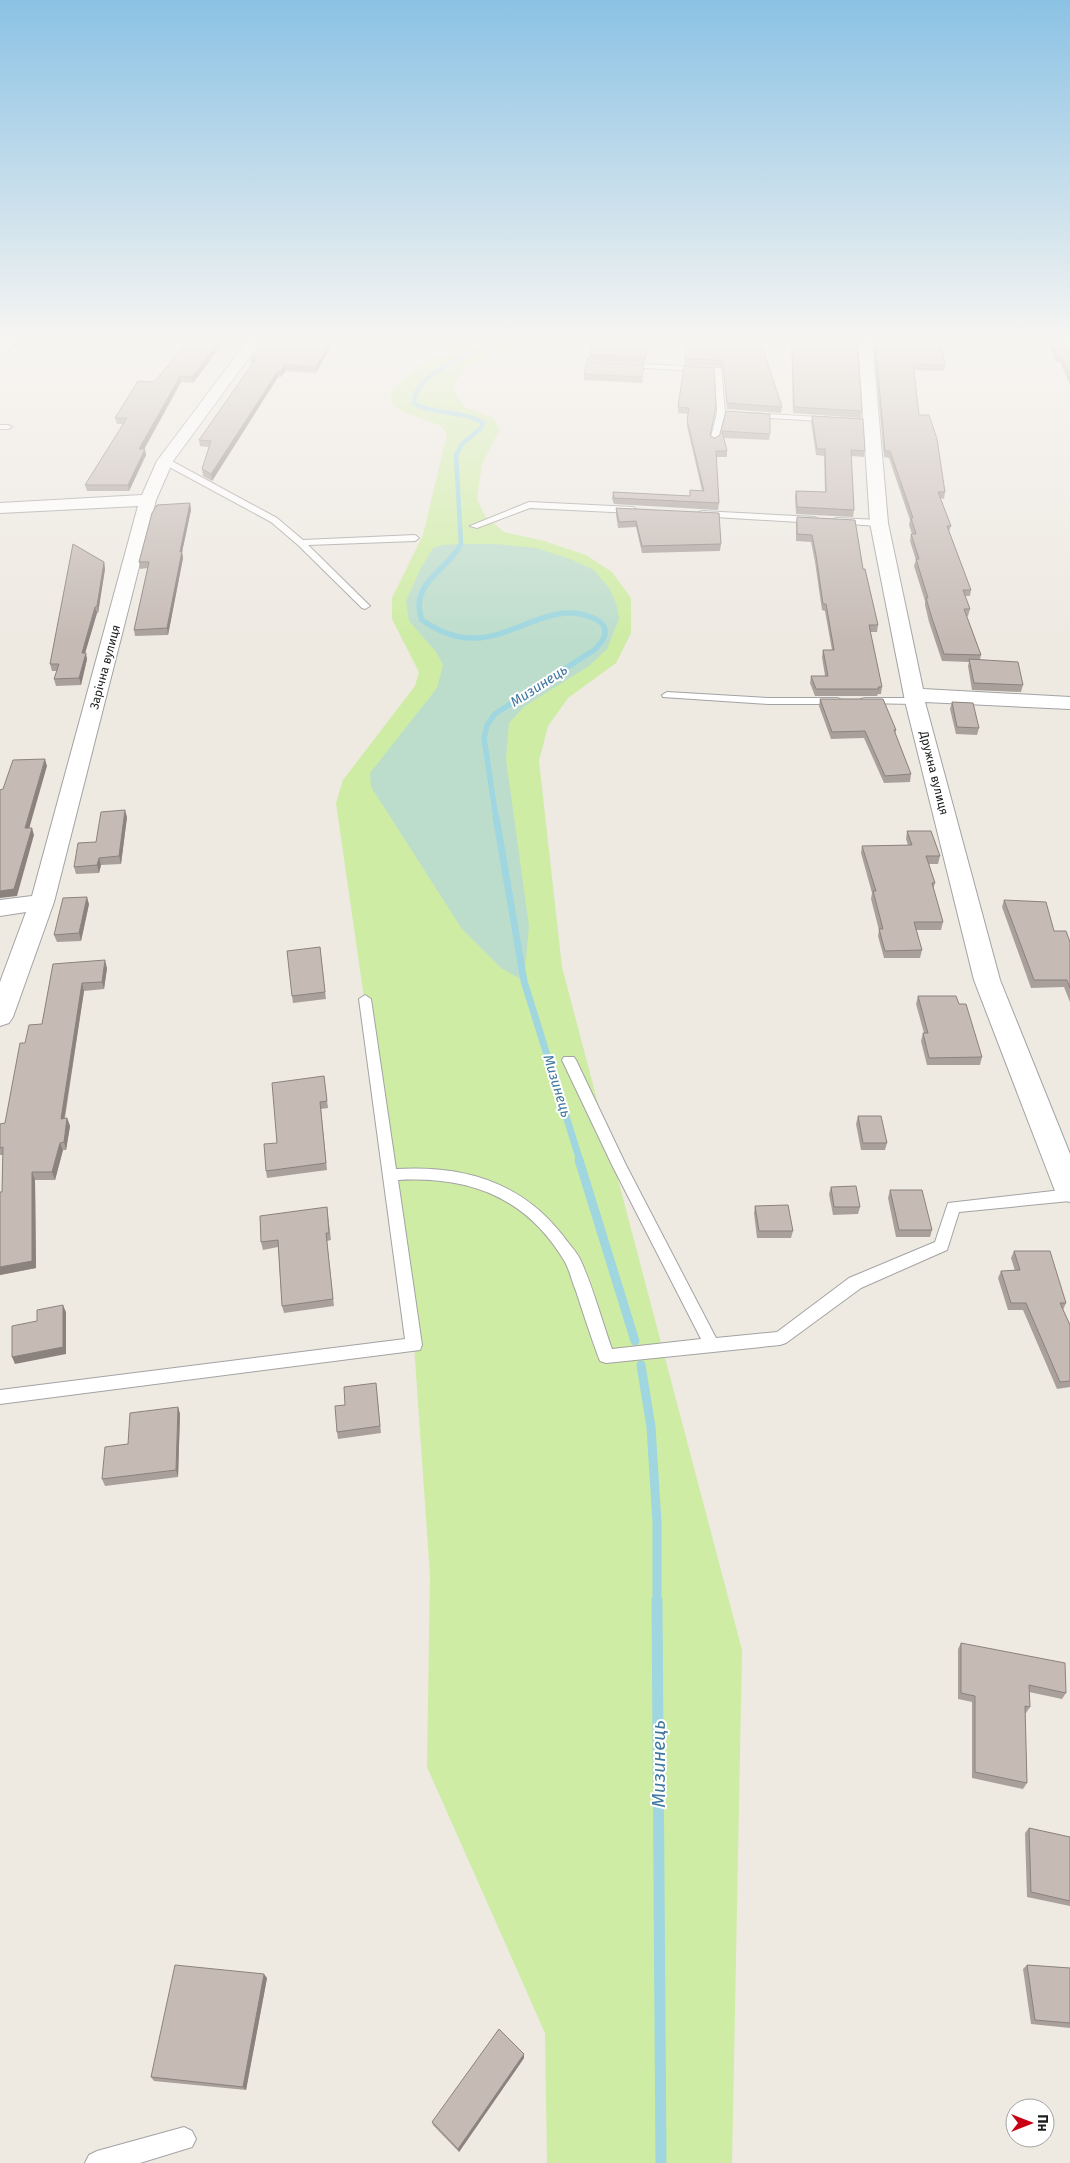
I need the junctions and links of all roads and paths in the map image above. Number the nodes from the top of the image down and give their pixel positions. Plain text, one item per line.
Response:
1 (180, 441) edge
2 (873, 441) edge
3 (165, 461) junction
4 (148, 500) junction
5 (0, 508) edge
6 (645, 511) edge
7 (694, 514) edge
8 (820, 520) edge
9 (830, 520) edge
10 (879, 523) junction
11 (474, 526) dead end
12 (415, 538) dead end
13 (301, 543) junction
14 (365, 606) dead end
15 (667, 695) dead end
16 (915, 698) junction
17 (1070, 703) edge
18 (42, 902) junction
19 (0, 908) edge
20 (365, 999) dead end
21 (0, 1017) edge
22 (569, 1060) dead end
23 (390, 1175) junction
24 (1069, 1187) edge
25 (712, 1345) junction
26 (0, 1397) edge
27 (184, 2139) dead end
28 (97, 2163) edge

1 - 3 street, Зарічна вулиця
2 - 10 street, Дружна вулиця
3 - 4 street, Зарічна вулиця
3 - 13 lane
4 - 5 street
4 - 18 street, Зарічна вулиця
6 - 11 lane
7 - 8 lane
9 - 10 lane
10 - 16 street, Дружна вулиця
12 - 13 lane
13 - 14 lane
15 - 16 lane
16 - 17 street
16 - 24 street, Дружна вулиця
18 - 19 street
18 - 21 street, Зарічна вулиця
20 - 23 lane
22 - 25 lane
23 - 25 lane
23 - 26 lane
24 - 25 lane
27 - 28 lane

